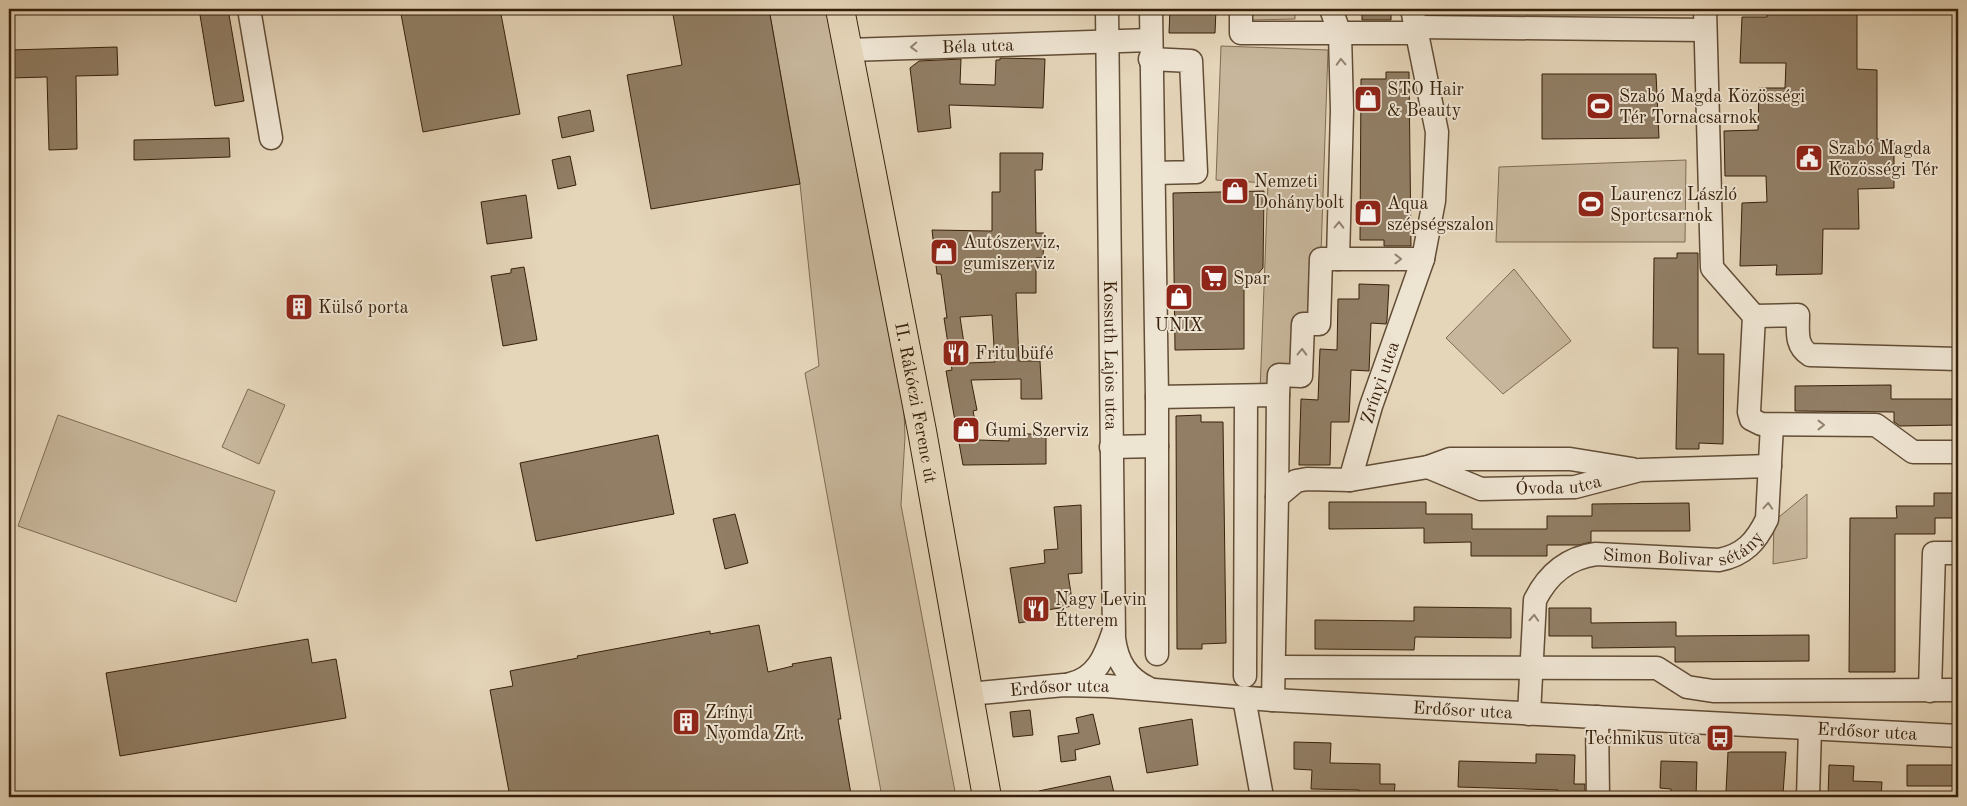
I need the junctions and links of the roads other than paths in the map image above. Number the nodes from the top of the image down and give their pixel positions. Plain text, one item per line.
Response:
1 (248, 9) edge
2 (840, 9) edge
3 (1108, 9) edge
4 (1151, 9) edge
5 (1241, 9) edge
6 (1331, 9) edge
7 (1705, 19) edge
8 (1416, 23) edge
9 (1340, 34) junction
10 (1108, 42) junction
11 (848, 50) junction
12 (1150, 50) junction
13 (271, 138) dead end
14 (1154, 173) junction
15 (1338, 259) junction
16 (1423, 259) junction
17 (1754, 316) junction
18 (1958, 359) edge
19 (1278, 395) junction
20 (1157, 396) junction
21 (1246, 396) junction
22 (1772, 425) junction
23 (1157, 446) junction
24 (1111, 447) junction
25 (1958, 452) edge
26 (1770, 466) junction
27 (1428, 467) junction
28 (1640, 470) junction
29 (1350, 480) junction
30 (1277, 497) junction
31 (1958, 554) edge
32 (1114, 628) junction
33 (1157, 654) dead end
34 (1274, 667) junction
35 (1531, 667) junction
36 (1246, 676) dead end
37 (1064, 685) junction
38 (1148, 688) junction
39 (1958, 690) edge
40 (1930, 691) junction
41 (969, 694) junction
42 (1244, 698) junction
43 (1273, 700) junction
44 (1529, 714) junction
45 (1597, 717) junction
46 (1810, 729) junction
47 (1958, 736) edge
48 (988, 797) edge
49 (1262, 797) edge
50 (1598, 797) edge
51 (1808, 797) edge

1 - 13 street
2 - 11 main road, II. Rákóczi Ferenc út
3 - 10 street, Kossuth Lajos utca
4 - 12 street
5 - 9 street
6 - 9 street
7 - 8 street
7 - 17 street
8 - 9 street
8 - 16 street, Zrínyi utca
15 -> 9 street
10 -> 11 street, Béla utca
10 - 12 street, Béla utca
10 - 24 street, Kossuth Lajos utca
11 - 41 main road, II. Rákóczi Ferenc út
12 - 14 street
12 - 14 street, Béla utca
14 - 20 street
15 -> 16 street
19 -> 15 street
16 - 29 street, Zrínyi utca
17 - 18 street
17 - 22 street
19 - 21 street
19 - 30 street
20 - 21 street
20 - 23 street
21 - 36 street
22 -> 25 street
22 - 26 street, Simon Bolivar sétány
23 - 24 street
23 - 33 street
24 - 32 street, Kossuth Lajos utca
26 - 28 street, Óvoda utca
35 -> 26 street, Simon Bolivar sétány
27 - 28 street
27 - 28 street, Óvoda utca
27 - 29 street
29 - 30 street
30 - 34 street
31 - 40 street
32 - 37 street
32 - 38 street, Kossuth Lajos utca
34 - 35 street
34 - 43 street
35 - 40 street
35 - 44 street, Simon Bolivar sétány
37 - 38 street, Erdősor utca
37 - 41 street, Erdősor utca
38 - 42 street, Erdősor utca
39 - 40 street
41 - 48 main road, II. Rákóczi Ferenc út
42 - 43 street, Erdősor utca
42 - 49 street
43 - 44 street, Erdősor utca
44 - 45 street, Erdősor utca
45 - 46 street, Erdősor utca
45 - 50 street
46 - 47 street, Erdősor utca
46 - 51 street

